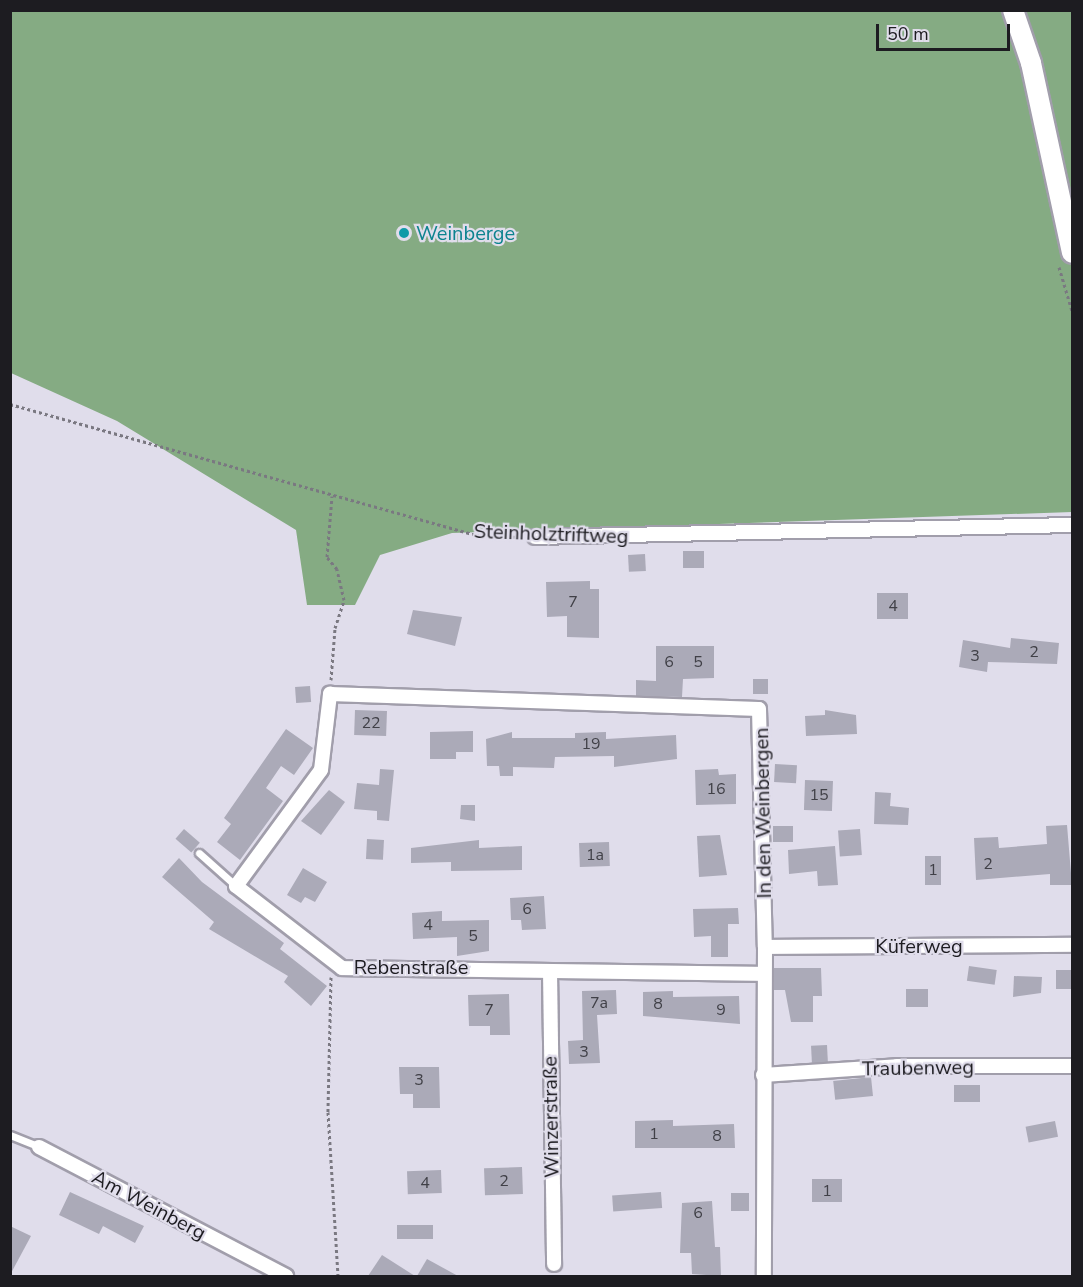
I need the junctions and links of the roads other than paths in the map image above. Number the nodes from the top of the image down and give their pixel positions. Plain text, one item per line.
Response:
1 (1013, 10) edge
2 (1072, 253) edge
3 (1072, 525) edge
4 (535, 537) road end
5 (199, 853) dead end
6 (236, 886) junction
7 (1072, 945) edge
8 (765, 947) junction
9 (550, 970) junction
10 (764, 974) junction
11 (1072, 1066) edge
12 (763, 1075) junction
13 (10, 1135) edge
14 (39, 1148) joint
15 (554, 1264) dead end
16 (286, 1276) edge
17 (764, 1276) edge

1 - 2 main road
3 - 4 street, Steinholztriftweg
5 - 6 lane
6 - 8 street, In den Weinbergen
6 - 9 street, Rebenstraße
7 - 8 street, Küferweg
8 - 10 street, In den Weinbergen
9 - 10 street, Rebenstraße
9 - 15 street, Winzerstraße
10 - 12 street, In den Weinbergen
11 - 12 street, Traubenweg
12 - 17 street, In den Weinbergen
13 - 14 lane, Am Weinberg
14 - 16 street, Am Weinberg

